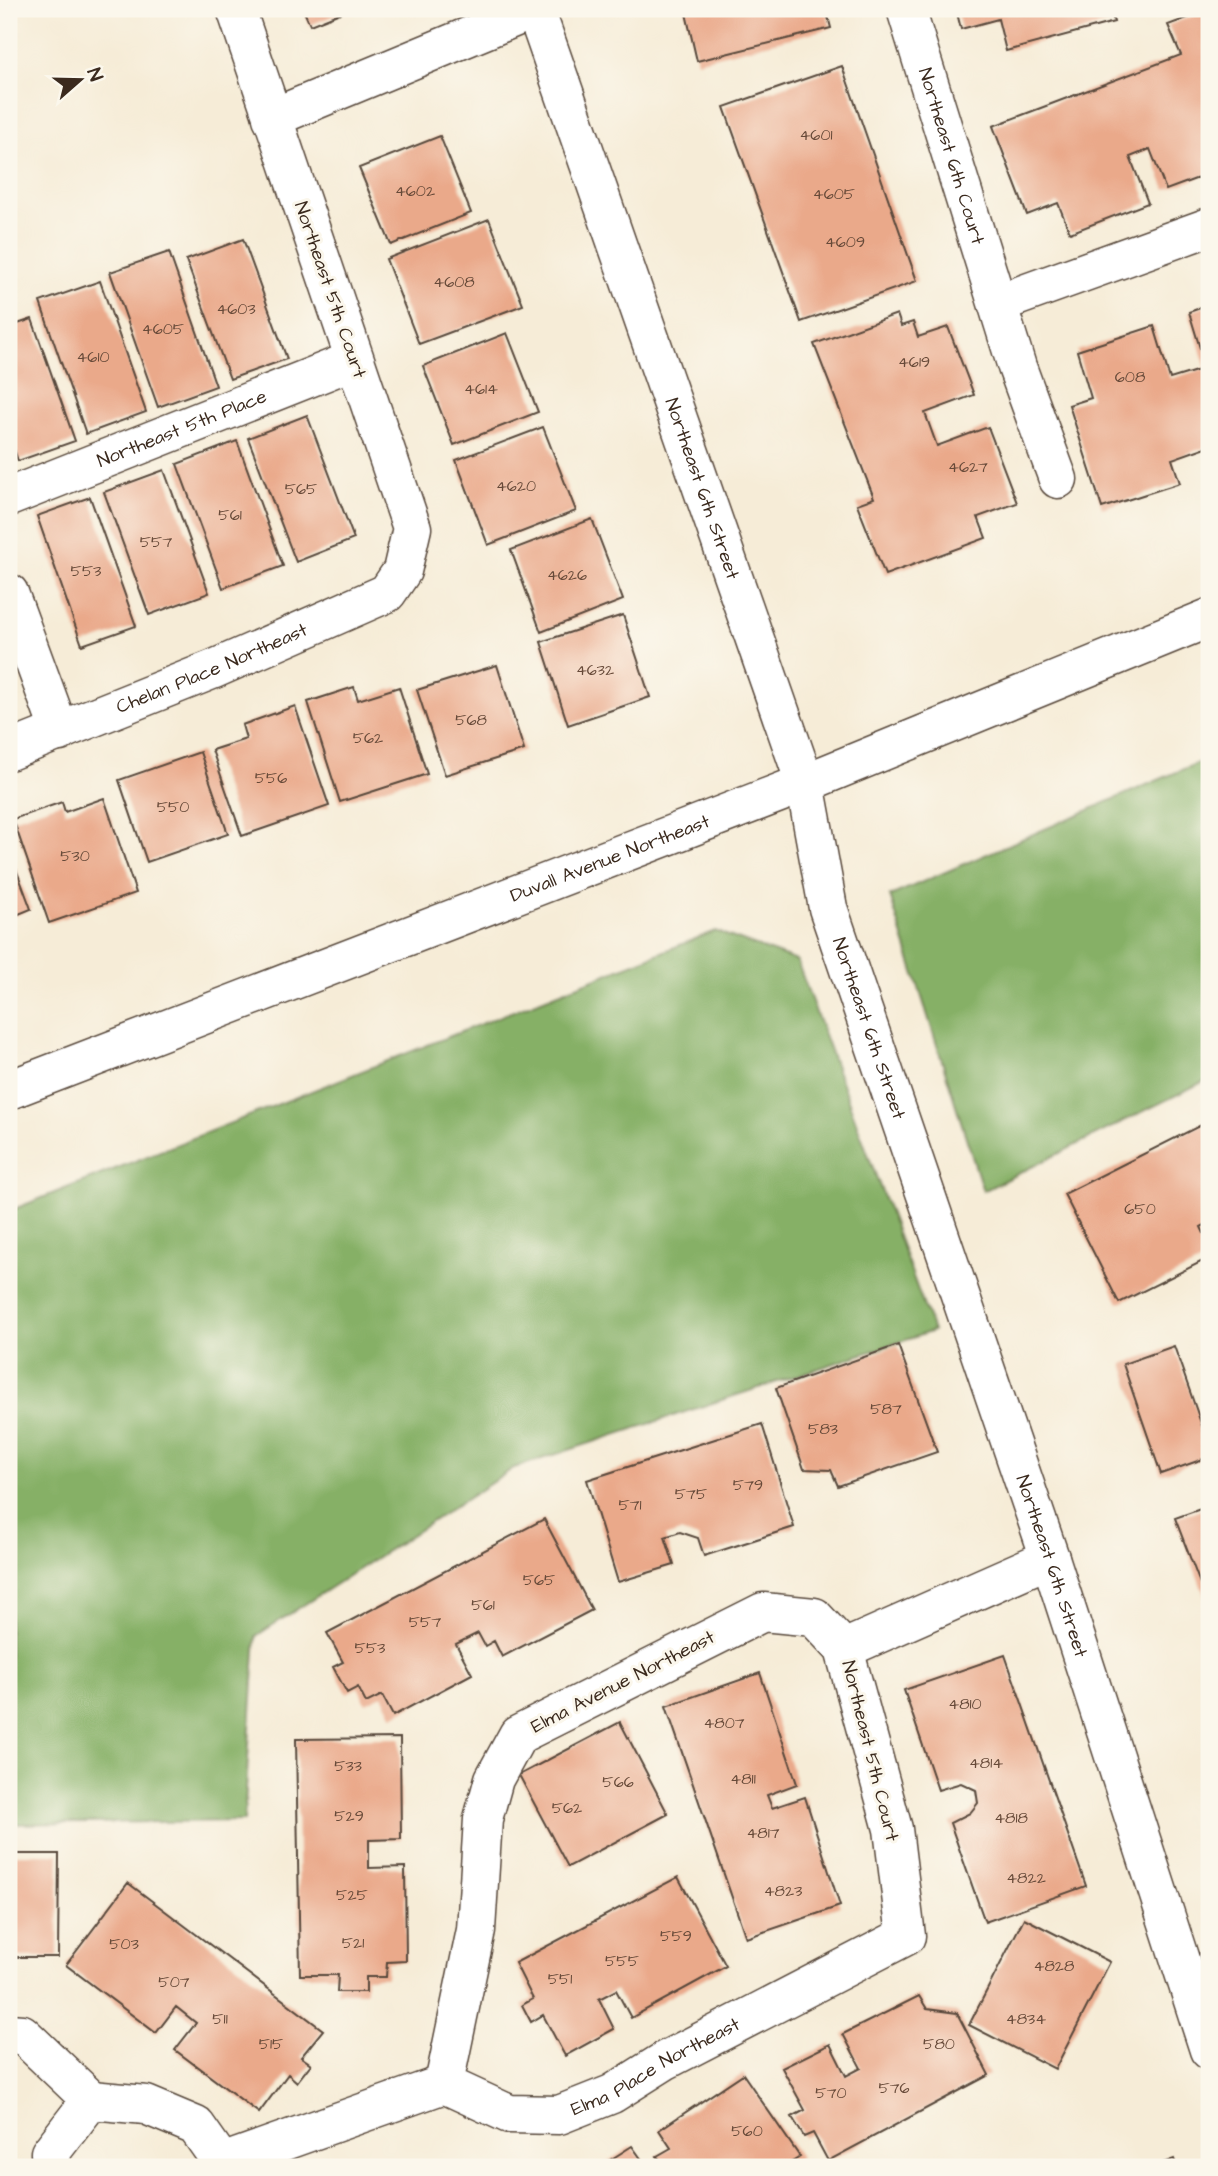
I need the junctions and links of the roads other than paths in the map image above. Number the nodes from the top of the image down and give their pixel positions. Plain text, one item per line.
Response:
1 (236, 9) edge
2 (535, 9) edge
3 (906, 9) edge
4 (272, 118) junction
5 (1209, 227) edge
6 (999, 303) junction
7 (354, 360) junction
8 (1058, 479) dead end
9 (9, 497) edge
10 (402, 571) joint
11 (9, 593) edge
12 (1209, 618) edge
13 (60, 732) junction
14 (9, 751) edge
15 (805, 783) junction
16 (9, 1090) edge
17 (1051, 1558) junction
18 (844, 1649) junction
19 (906, 1936) joint
20 (9, 2033) edge
21 (1209, 2050) edge
22 (444, 2084) junction
23 (91, 2100) junction
24 (222, 2165) edge
25 (51, 2167) edge

1 - 4 street, Northeast 5th Court
2 - 4 street
2 - 15 street, Northeast 6th Street
3 - 6 street, Northeast 6th Court
4 - 7 street, Northeast 5th Court
5 - 6 street
6 - 8 street, Northeast 6th Court
7 - 9 street, Northeast 5th Place
7 - 10 street, Northeast 5th Court
10 - 13 street, Chelan Place Northeast
11 - 13 street
12 - 15 street, Duvall Avenue Northeast
13 - 14 street, Chelan Place Northeast
15 - 16 street, Duvall Avenue Northeast
15 - 17 street, Northeast 6th Street
17 - 18 street
17 - 21 street, Northeast 6th Street
18 - 19 street, Northeast 5th Court
18 - 22 street, Elma Avenue Northeast
19 - 22 street, Elma Place Northeast
20 - 23 street
22 - 24 street
23 - 24 street
23 - 25 street

